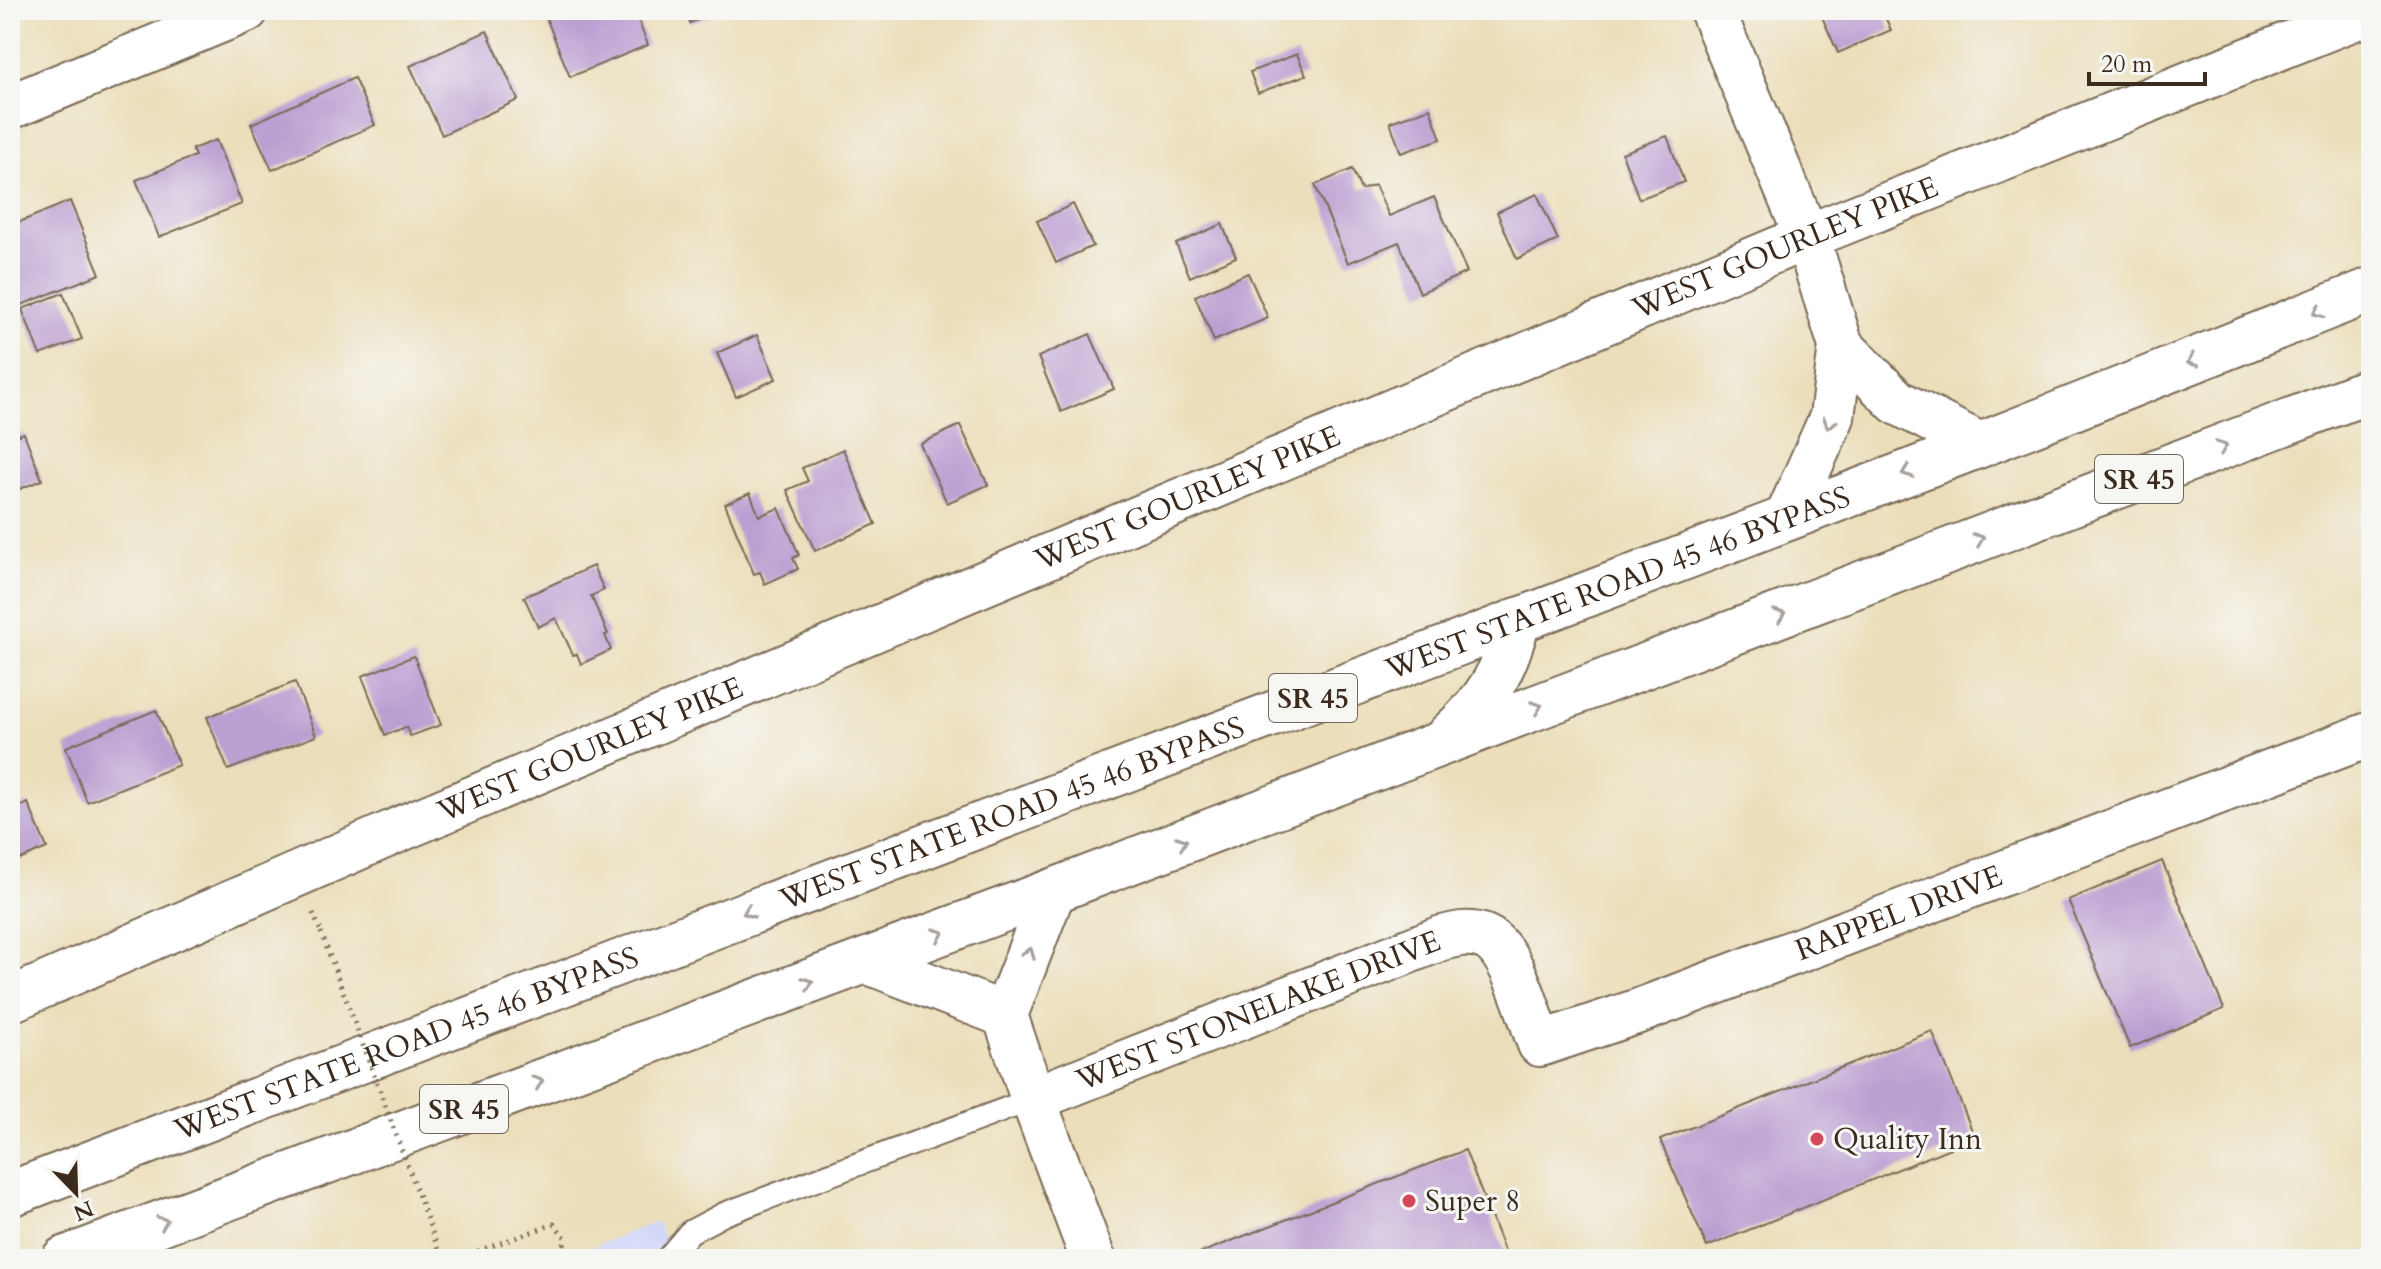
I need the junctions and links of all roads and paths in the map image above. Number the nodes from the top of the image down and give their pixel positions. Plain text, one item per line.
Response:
1 (246, 10) edge
2 (1712, 10) edge
3 (2371, 11) edge
4 (10, 107) edge
5 (1807, 237) junction
6 (2371, 290) edge
7 (1841, 346) junction
8 (2363, 397) edge
9 (1980, 445) junction
10 (1787, 518) junction
11 (1518, 620) junction
12 (2371, 734) edge
13 (1438, 744) junction
14 (1053, 891) junction
15 (321, 932) dead end
16 (1485, 936) joint
17 (866, 961) junction
18 (10, 1000) edge
19 (1005, 1015) junction
20 (1033, 1099) junction
21 (10, 1194) edge
22 (64, 1259) edge
23 (442, 1259) edge
24 (455, 1259) edge
25 (562, 1259) edge
26 (667, 1259) edge
27 (1093, 1259) edge

1 - 4 main road
2 - 5 main road
3 - 5 main road, WEST GOURLEY PIKE
5 - 7 main road
5 - 18 main road, WEST GOURLEY PIKE
6 -> 9 main road, WEST STATE ROAD 45 46 BYPASS / SR 45
7 - 9 main road
7 -> 10 main road
13 -> 8 main road, SR 45
9 -> 10 main road, WEST STATE ROAD 45 46 BYPASS / SR 45
10 - 11 main road, WEST STATE ROAD 45 46 BYPASS / SR 45
11 - 13 main road
11 -> 21 main road, WEST STATE ROAD 45 46 BYPASS / SR 45
12 - 16 main road, RAPPEL DRIVE
14 -> 13 main road, SR 45
17 -> 14 main road, SR 45
19 -> 14 main road
15 - 23 path, bridge
16 - 20 main road, WEST STONELAKE DRIVE
17 - 19 main road
22 -> 17 main road, SR 45
19 - 20 main road
20 - 26 lane
20 - 27 main road
24 - 25 path

